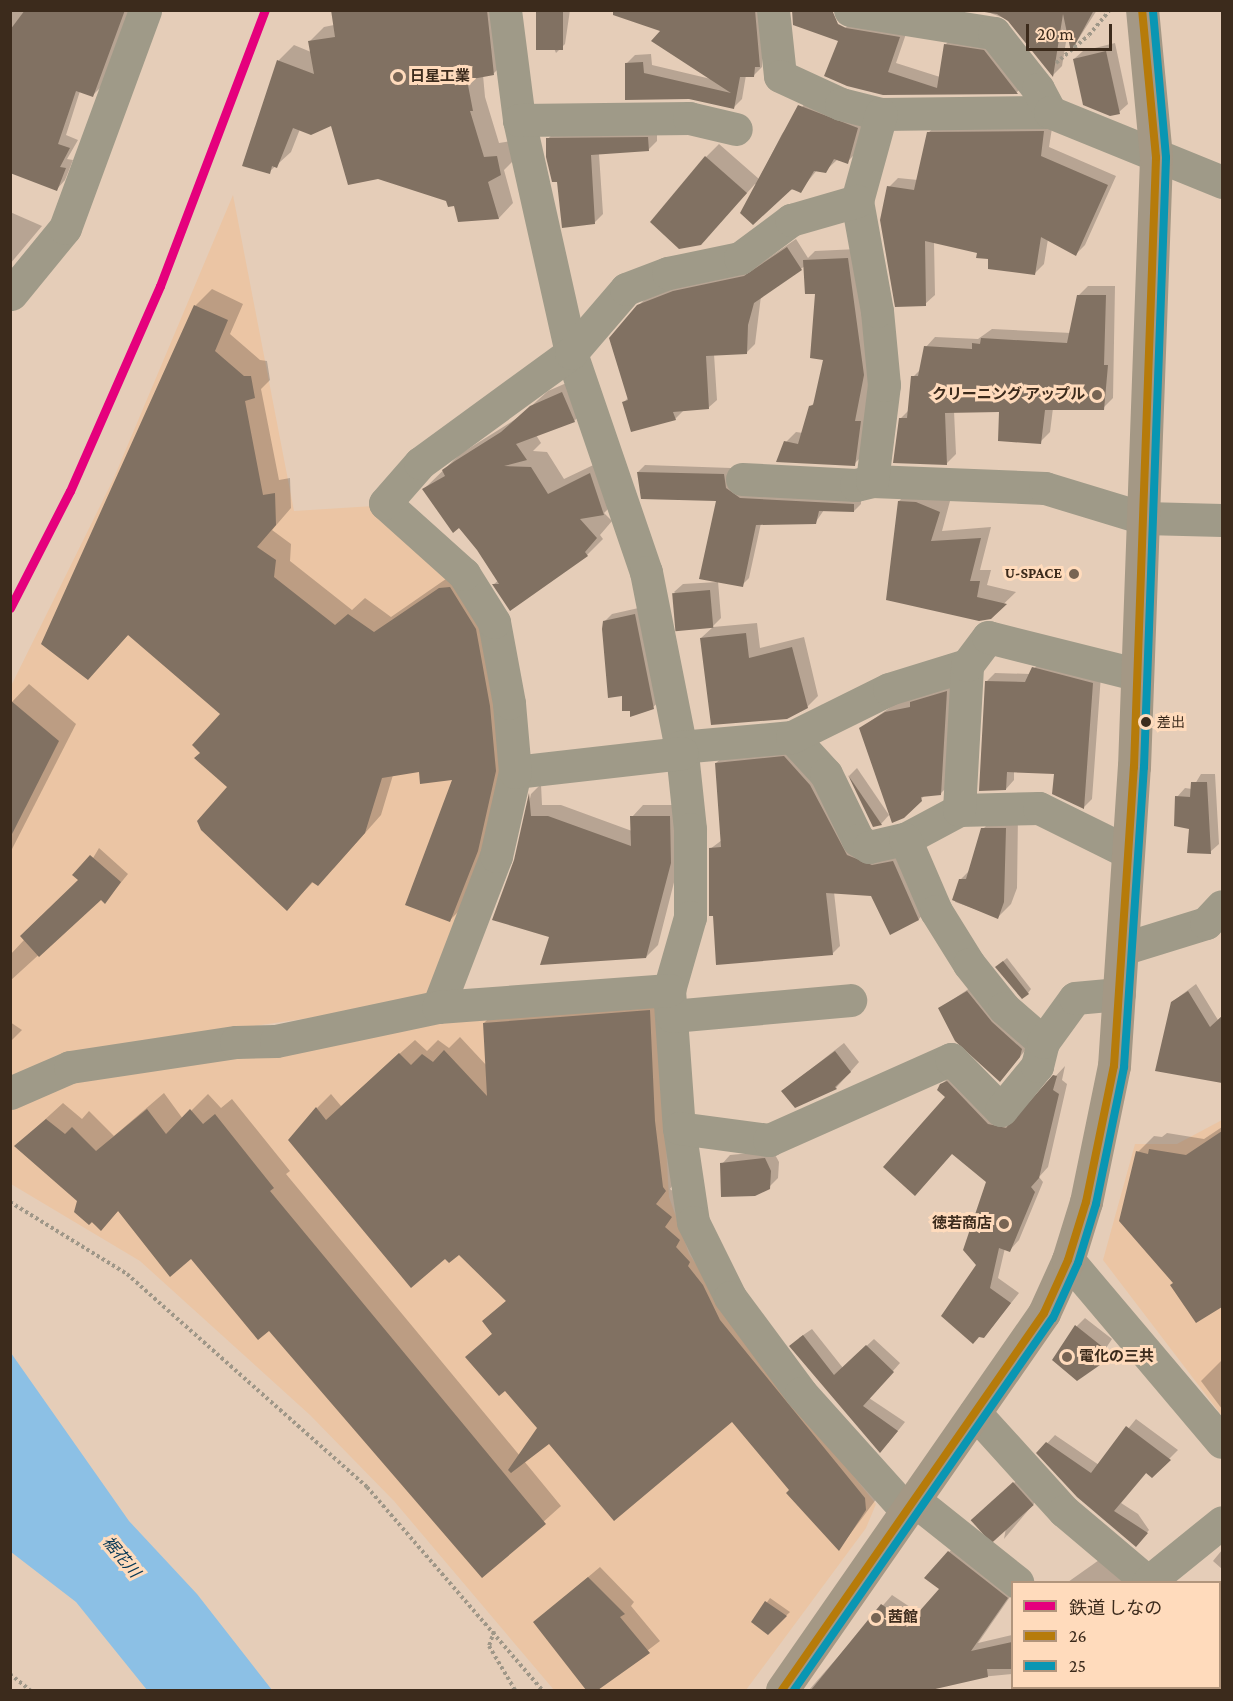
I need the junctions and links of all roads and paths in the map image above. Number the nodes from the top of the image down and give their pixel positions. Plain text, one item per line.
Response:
1 (145, 10) edge
2 (506, 10) edge
3 (773, 10) edge
4 (850, 10) edge
5 (1109, 11) edge
6 (1138, 13) edge
7 (926, 16) edge
8 (1034, 84) junction
9 (1050, 112) junction
10 (881, 114) junction
11 (519, 120) junction
12 (736, 129) dead end
13 (1156, 157) junction
14 (1222, 182) edge
15 (857, 201) junction
16 (11, 295) edge
17 (571, 353) junction
18 (742, 479) dead end
19 (872, 481) junction
20 (1144, 518) junction
21 (1222, 520) edge
22 (967, 665) junction
23 (1135, 674) junction
24 (792, 737) junction
25 (681, 750) junction
26 (515, 772) junction
27 (960, 810) junction
28 (905, 839) junction
29 (1128, 852) junction
30 (1222, 906) edge
31 (1122, 950) junction
32 (1119, 994) junction
33 (850, 1000) dead end
34 (670, 1003) junction
35 (438, 1007) junction
36 (1043, 1042) junction
37 (10, 1093) edge
38 (679, 1128) junction
39 (10, 1202) edge
40 (1068, 1260) junction
41 (975, 1413) junction
42 (1222, 1442) edge
43 (910, 1505) junction
44 (1222, 1522) edge
45 (1016, 1581) edge
46 (1147, 1581) edge
47 (1149, 1581) edge
48 (494, 1630) junction
49 (10, 1674) edge
50 (30, 1690) edge
51 (515, 1690) edge
52 (542, 1690) edge
53 (782, 1690) edge

1 - 16 street
2 - 11 street
3 - 10 street
4 - 7 street
5 - 8 path
6 - 13 highway
7 - 8 street
8 - 9 street
9 - 10 street
9 - 13 street
10 - 15 street
11 - 12 street
11 - 17 street
13 - 14 street
13 - 20 highway
15 - 17 street
15 - 19 street
17 - 25 street
17 - 26 street
18 - 19 street
19 - 20 street
20 - 21 street
20 - 23 highway
22 - 23 street
22 - 24 street
22 - 27 street
23 - 29 highway
24 - 25 street
24 - 28 street
25 - 26 street
25 - 34 street
26 - 35 street
27 - 28 street
27 - 29 street
28 - 36 street
29 - 31 highway
30 - 31 street
31 - 32 highway
32 - 36 street
32 - 40 highway
33 - 34 street
34 - 35 street
34 - 38 street
35 - 37 street
36 - 38 street
38 - 43 street
39 - 48 path
40 - 41 highway
40 - 42 street
41 - 43 highway
41 - 46 street
43 - 45 street
43 - 53 highway
44 - 47 street
48 - 51 path
48 - 52 path
49 - 50 path

